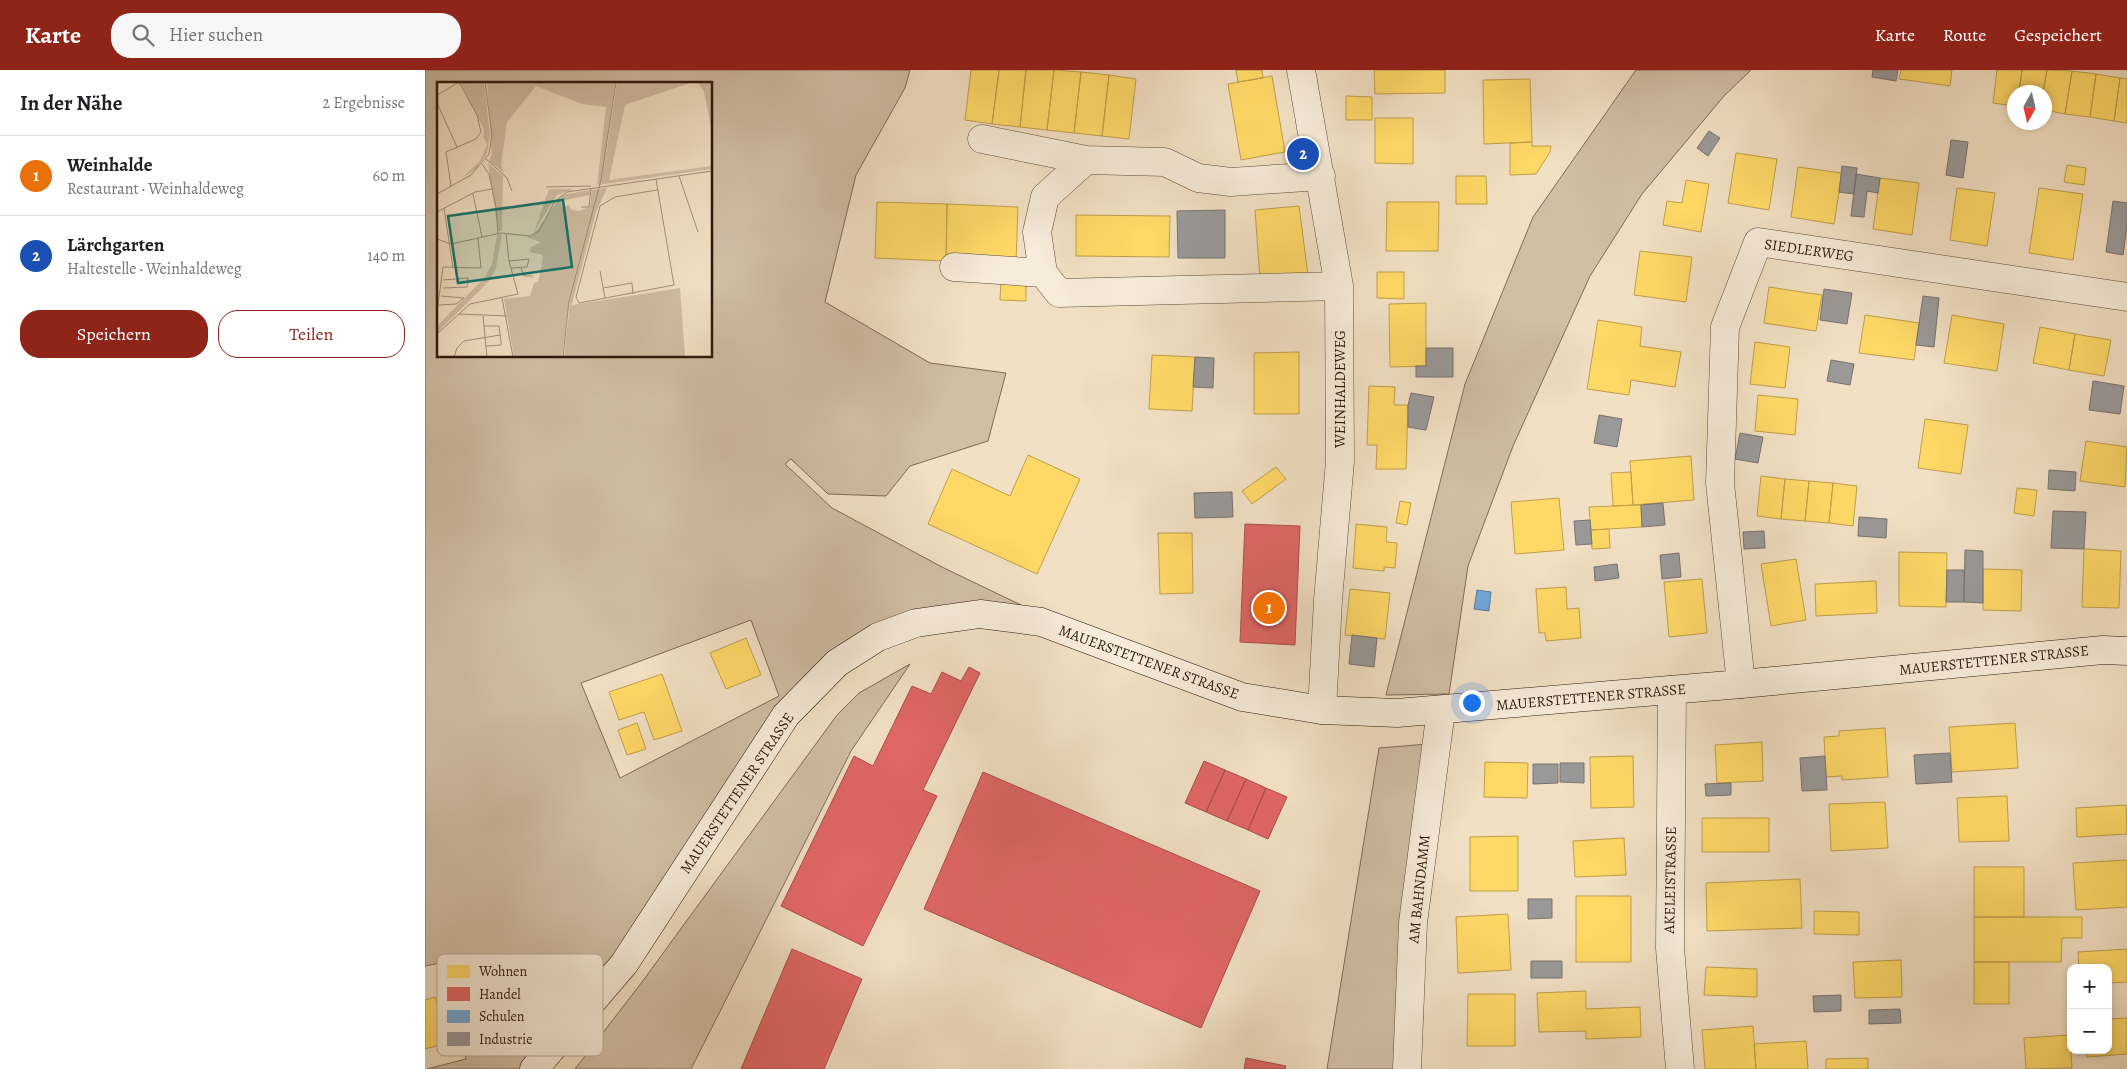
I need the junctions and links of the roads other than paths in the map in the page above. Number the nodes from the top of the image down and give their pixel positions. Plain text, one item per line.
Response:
1 (1301, 70) edge
2 (982, 140) dead end
3 (1086, 160) junction
4 (1321, 176) junction
5 (955, 267) dead end
6 (1043, 273) junction
7 (1339, 286) junction
8 (2127, 297) edge
9 (2127, 652) edge
10 (1741, 684) junction
11 (1672, 690) junction
12 (1322, 710) junction
13 (1441, 710) junction
14 (603, 988) edge
15 (546, 1056) edge
16 (535, 1069) edge
17 (1407, 1069) edge
18 (1680, 1069) edge

1 - 4 street, WEINHALDEWEG
2 - 3 street
3 - 4 street
3 - 6 street
4 - 7 street, WEINHALDEWEG
5 - 6 street
6 - 7 street
7 - 12 street, WEINHALDEWEG
8 - 10 street, SIEDLERWEG
9 - 10 street, MAUERSTETTENER STRASSE
10 - 11 street, MAUERSTETTENER STRASSE
11 - 13 street, MAUERSTETTENER STRASSE
11 - 18 street, AKELEISTRASSE
12 - 13 street, MAUERSTETTENER STRASSE
12 - 14 street, MAUERSTETTENER STRASSE
13 - 17 street, AM BAHNDAMM
15 - 16 street, MAUERSTETTENER STRASSE

